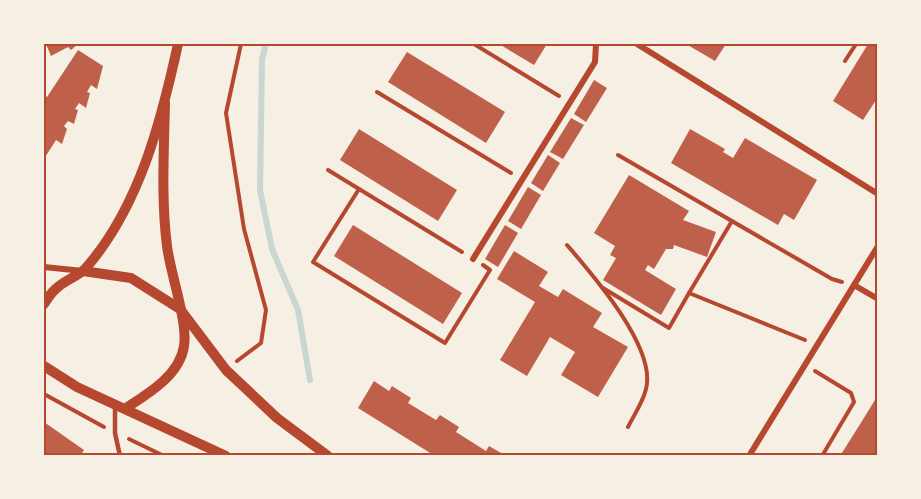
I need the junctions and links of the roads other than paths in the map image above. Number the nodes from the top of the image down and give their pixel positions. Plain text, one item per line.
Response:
1 (178, 44) edge
2 (596, 44) edge
3 (637, 44) edge
4 (165, 103) junction
5 (878, 194) edge
6 (878, 246) edge
7 (472, 259) road end
8 (44, 267) edge
9 (83, 271) junction
10 (854, 285) junction
11 (878, 299) edge
12 (44, 304) edge
13 (180, 309) junction
14 (44, 366) edge
15 (120, 407) junction
16 (120, 456) edge
17 (226, 456) edge
18 (328, 456) edge
19 (749, 456) edge

1 - 4 street
2 - 7 street
3 - 5 street
4 - 9 street
4 - 13 street
6 - 10 street
8 - 9 street
9 - 12 street
9 - 13 street
10 - 11 street
10 - 19 street
13 - 15 street
13 - 18 street
14 - 15 street
15 - 16 lane
15 - 17 street

